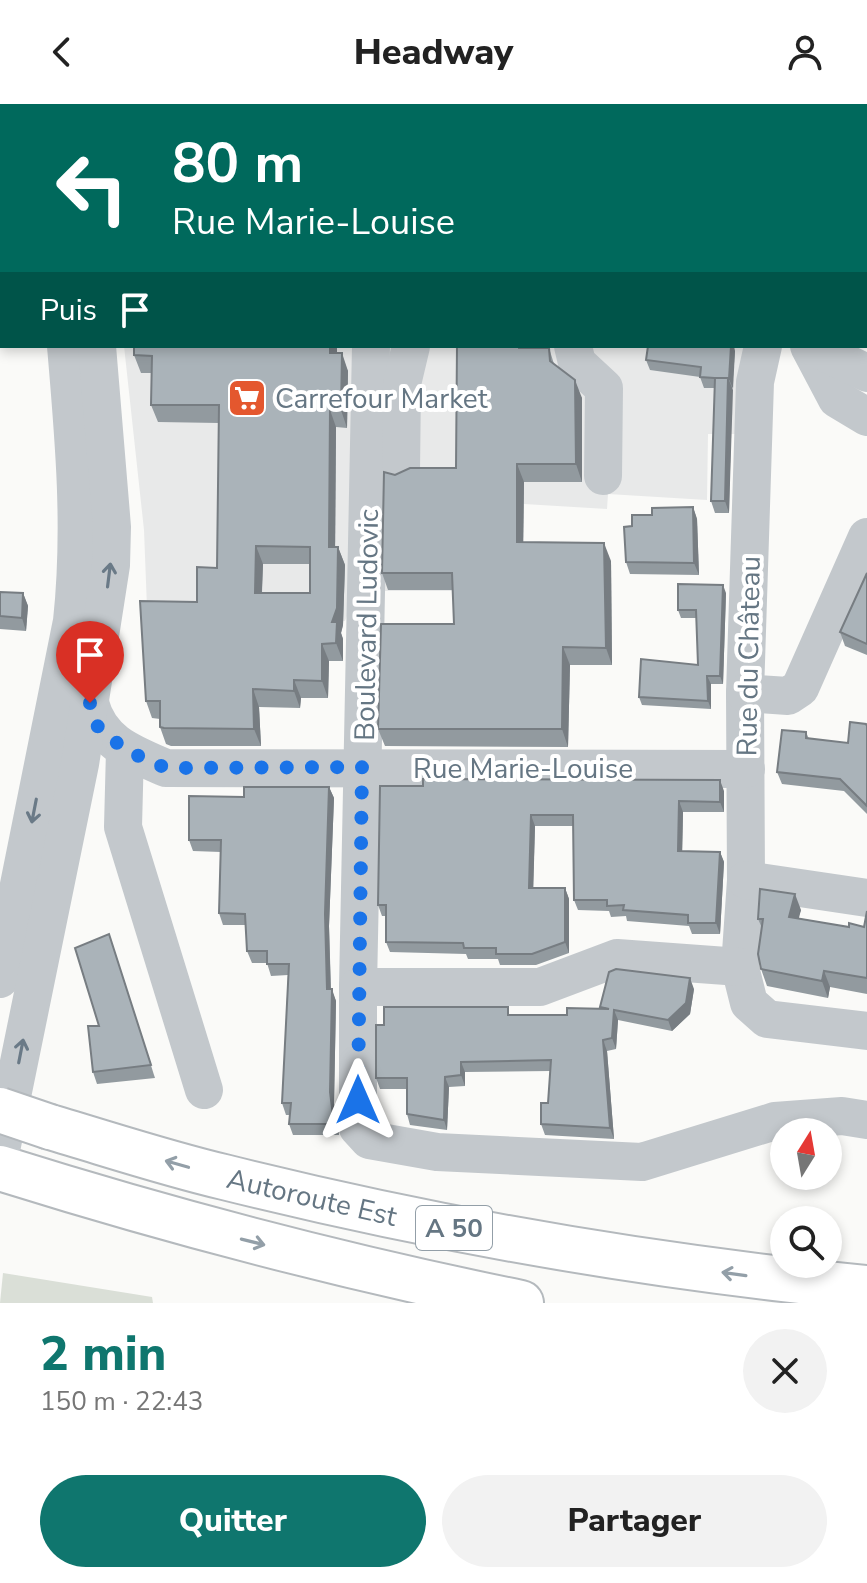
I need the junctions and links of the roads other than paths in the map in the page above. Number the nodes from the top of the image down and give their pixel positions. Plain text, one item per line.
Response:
1 (66, 348) edge
2 (97, 348) edge
3 (371, 348) edge
4 (411, 348) edge
5 (573, 348) edge
6 (763, 348) edge
7 (811, 348) edge
8 (814, 348) edge
9 (867, 373) edge
10 (867, 417) edge
11 (89, 439) junction
12 (401, 471) edge
13 (603, 476) dead end
14 (867, 537) edge
15 (745, 693) junction
16 (73, 700) junction
17 (125, 750) junction
18 (362, 767) junction
19 (166, 768) junction
20 (746, 769) junction
21 (126, 792) junction
22 (74, 796) junction
23 (746, 880) junction
24 (867, 898) edge
25 (740, 967) junction
26 (0, 979) edge
27 (358, 987) junction
28 (867, 1031) edge
29 (204, 1090) dead end
30 (0, 1110) edge
31 (867, 1120) edge
32 (0, 1155) edge
33 (0, 1168) edge
34 (867, 1288) edge
35 (521, 1303) edge

1 - 11 street
2 - 11 street
3 - 18 street, Boulevard Ludovic
4 - 12 street
5 - 13 street
6 - 15 street, Rue du Château
7 - 10 street
8 - 9 street
11 - 16 street
14 - 15 street
15 - 20 street, Rue du Château
16 - 17 street, Rue Marie-Louise
16 - 22 street
16 -> 26 street
17 - 19 street, Rue Marie-Louise
17 - 21 street
18 - 19 street, Rue Marie-Louise
18 - 20 street, Rue Marie-Louise
18 - 27 street, Boulevard Ludovic
19 - 21 street
20 - 23 street, Rue du Château
21 - 22 street
21 - 29 street
32 -> 22 street
23 - 24 street
23 - 25 street, Rue du Château
25 - 27 street
25 - 28 street
27 - 31 street, Boulevard Ludovic
34 -> 30 highway, Autoroute Est / A 50, bridge
33 -> 35 highway, Autoroute Est / A 50

